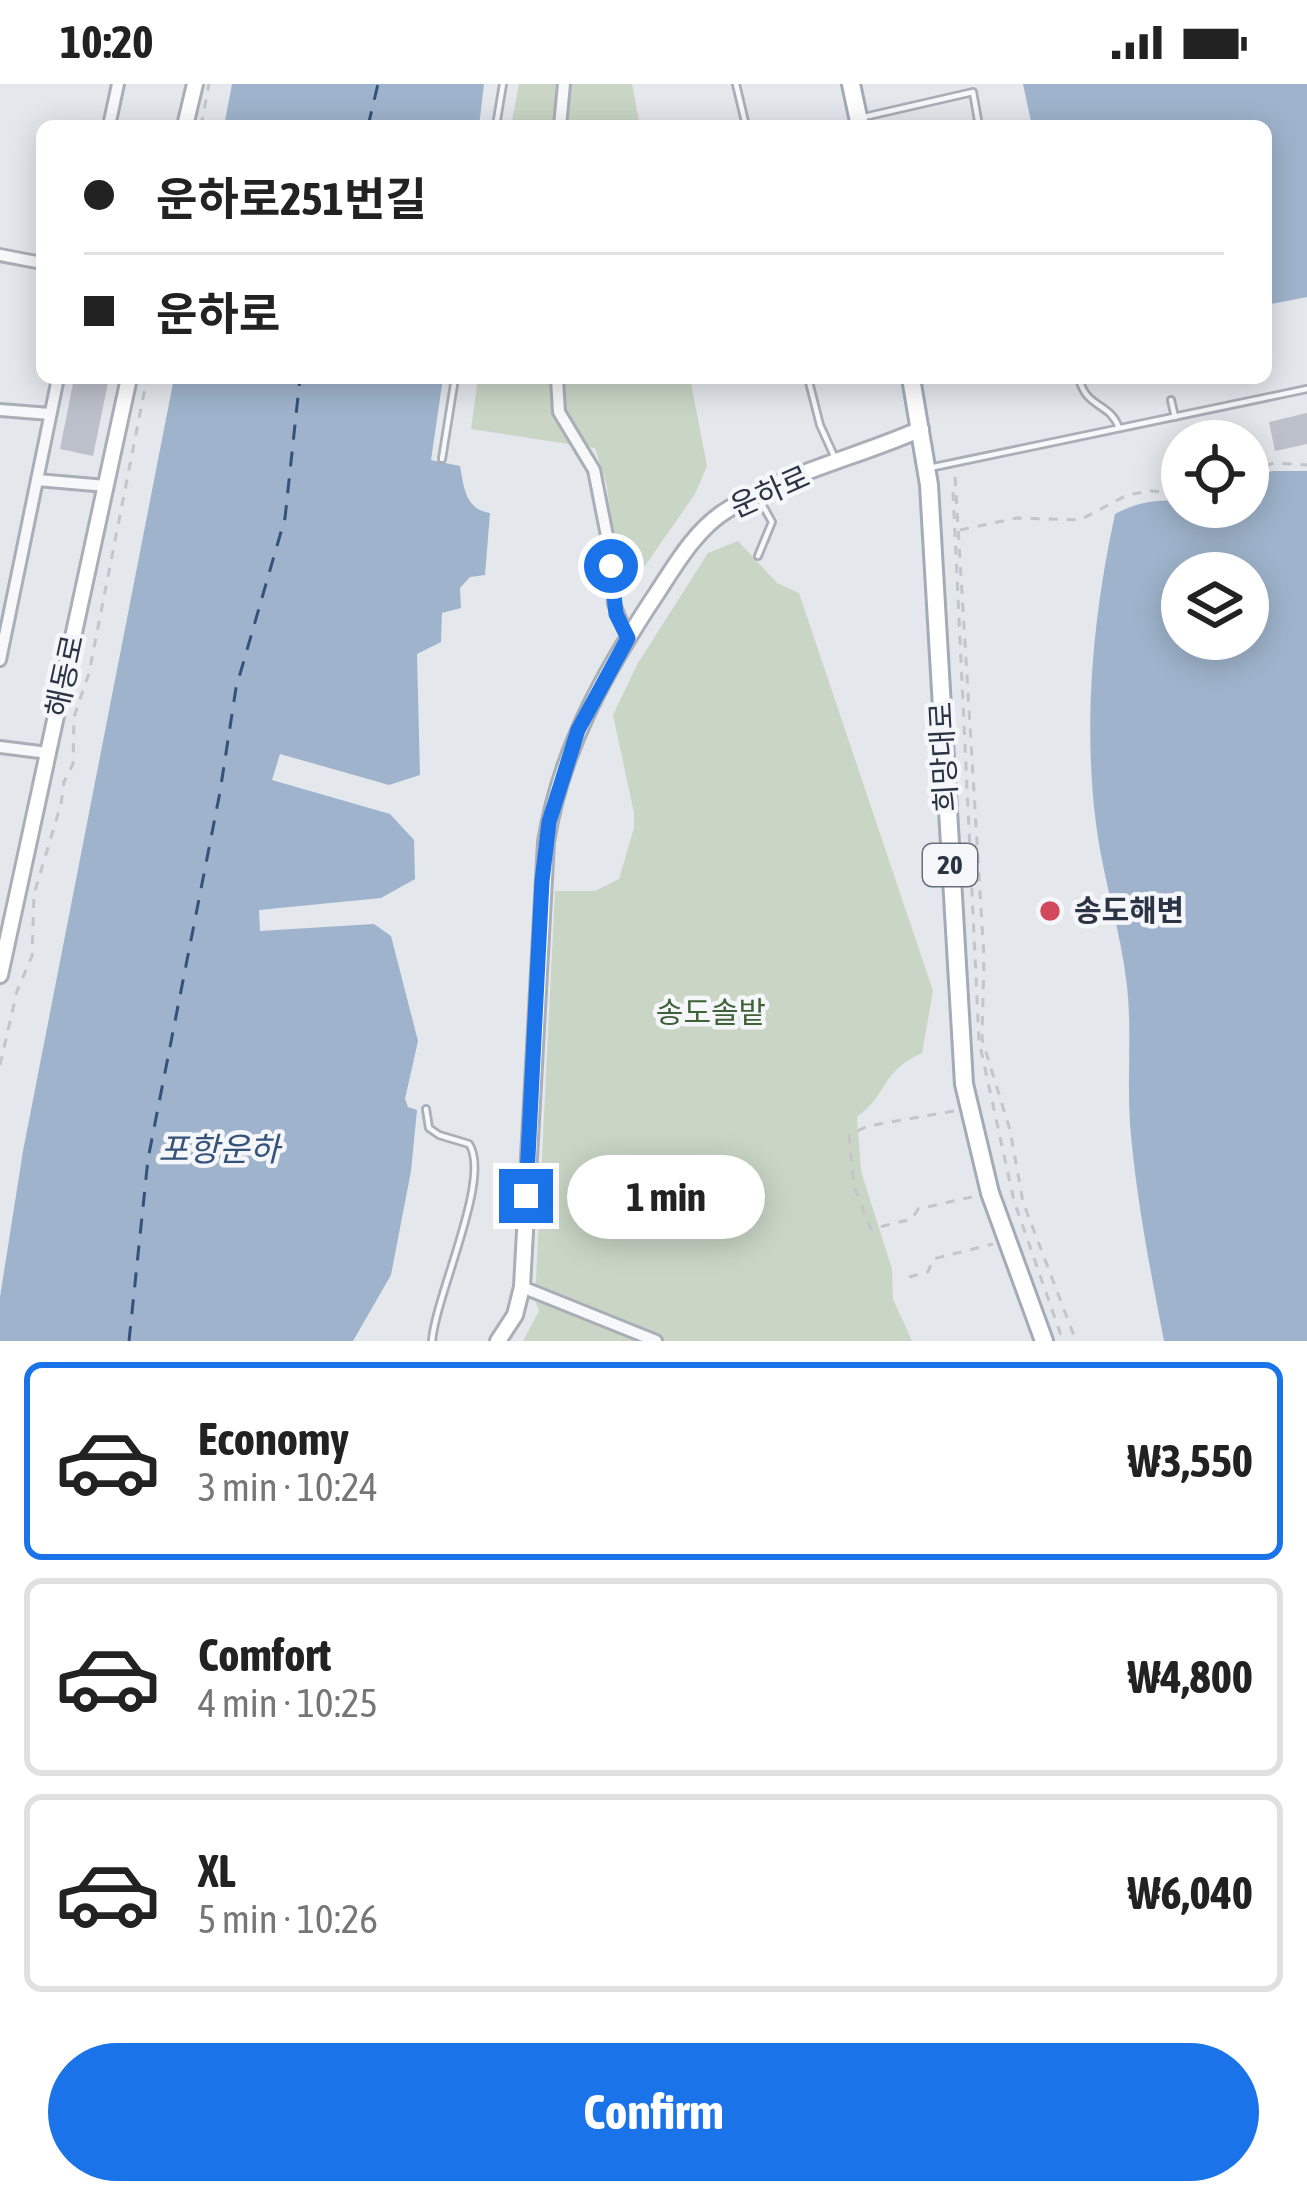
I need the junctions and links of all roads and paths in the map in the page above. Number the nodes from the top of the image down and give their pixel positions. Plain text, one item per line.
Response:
1 (118, 84) edge
2 (195, 84) edge
3 (209, 84) edge
4 (503, 84) edge
5 (564, 84) edge
6 (736, 84) edge
7 (839, 84) edge
8 (855, 84) edge
9 (111, 120) edge
10 (186, 120) edge
11 (202, 120) edge
12 (497, 120) edge
13 (561, 120) edge
14 (745, 120) edge
15 (858, 120) edge
16 (859, 120) edge
17 (867, 120) edge
18 (979, 120) edge
19 (0, 255) edge
20 (36, 262) edge
21 (57, 384) edge
22 (128, 384) edge
23 (146, 384) edge
24 (454, 384) edge
25 (558, 384) edge
26 (810, 384) edge
27 (912, 384) edge
28 (1081, 384) edge
29 (1307, 389) edge
30 (1171, 400) dead end
31 (0, 410) edge
32 (50, 414) junction
33 (1175, 417) junction
34 (1119, 428) junction
35 (921, 429) junction
36 (442, 459) dead end
37 (837, 463) junction
38 (1269, 465) edge
39 (1307, 465) edge
40 (928, 469) junction
41 (955, 477) dead end
42 (37, 480) junction
43 (106, 486) junction
44 (953, 492) dead end
45 (1161, 492) edge
46 (757, 495) junction
47 (958, 530) junction
48 (758, 556) dead end
49 (6, 600) edge
50 (628, 638) junction
51 (0, 660) edge
52 (0, 747) edge
53 (48, 752) junction
54 (1, 968) edge
55 (0, 1065) edge
56 (968, 1108) junction
57 (427, 1109) dead end
58 (990, 1193) junction
59 (1007, 1240) junction
60 (908, 1277) dead end
61 (522, 1287) junction
62 (432, 1341) edge
63 (498, 1341) edge
64 (656, 1341) edge
65 (1044, 1341) edge
66 (1063, 1341) edge
67 (1076, 1341) edge

1 - 9 street
2 - 10 street
3 - 11 path
4 - 12 lane
5 - 13 street
6 - 14 lane
7 - 15 main road
8 - 16 main road
17 - 18 lane
19 - 20 street
21 - 32 street
22 - 43 street, 해동로
23 - 55 path
24 - 36 lane
25 - 50 street
26 - 37 lane, 운하로
27 - 35 main road, 희망대로 / 20
28 - 34 lane
29 - 33 lane
30 - 33 lane
31 - 32 street
32 - 42 street
33 - 34 lane
34 - 40 lane
35 - 37 street, 운하로
35 - 40 main road, 희망대로 / 20
37 - 46 street, 운하로
38 - 39 path
40 - 56 main road, 희망대로 / 20
41 - 47 path
42 - 43 street
42 - 49 street
43 - 53 street, 해동로
44 - 66 path
45 - 47 path
46 - 48 lane
46 - 50 street, 운하로
47 - 67 path
49 - 51 street
50 - 61 street, 운하로
52 - 53 street
53 - 54 street, 해동로
56 - 58 main road, 희망대로 / 20
56 - 58 path
57 - 62 lane
58 - 59 main road, 희망대로 / 20
59 - 60 path
59 - 65 main road, 희망대로 / 20
61 - 63 street, 운하로
61 - 64 street

